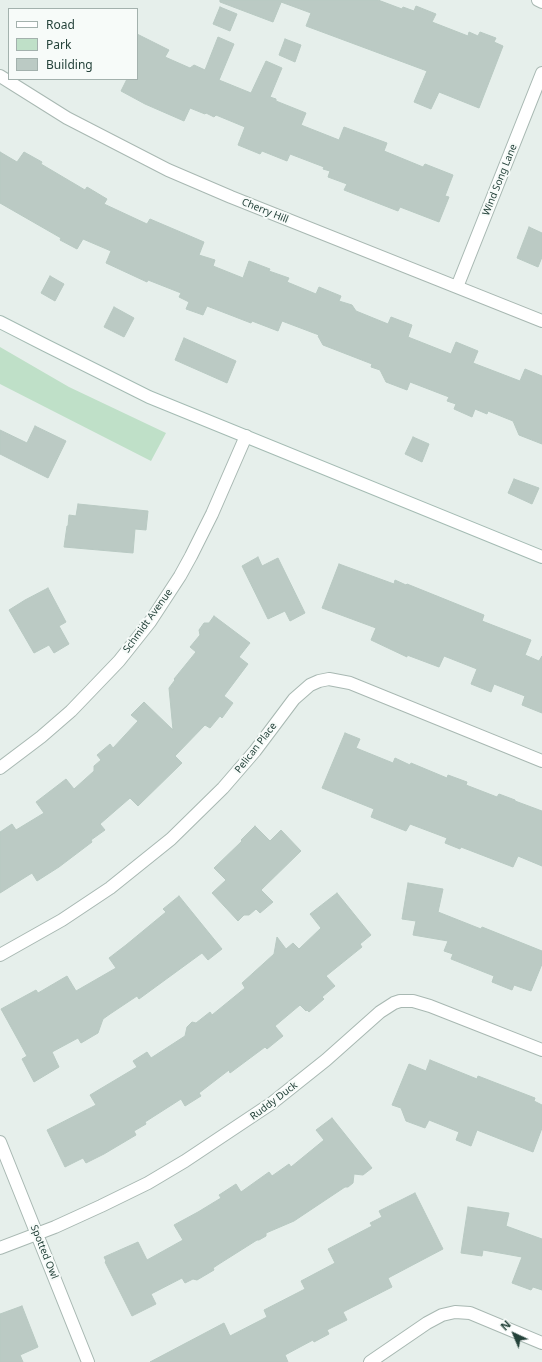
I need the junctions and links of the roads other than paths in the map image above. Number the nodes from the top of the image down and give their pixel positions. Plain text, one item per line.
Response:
1 (538, 0) edge
2 (542, 2) edge
3 (542, 72) edge
4 (0, 76) edge
5 (457, 287) junction
6 (542, 321) edge
7 (0, 322) edge
8 (246, 436) junction
9 (542, 557) edge
10 (542, 761) edge
11 (0, 768) edge
12 (0, 955) edge
13 (542, 1050) edge
14 (0, 1142) edge
15 (37, 1234) junction
16 (0, 1248) edge
17 (542, 1342) edge
18 (88, 1362) edge
19 (370, 1362) edge

1 - 2 street
3 - 5 street, Wind Song Lane
4 - 5 street, Cherry Hill
5 - 6 street, Cherry Hill
7 - 8 street
8 - 9 street
8 - 11 street, Schmidt Avenue
10 - 12 street, Pelican Place
13 - 15 street, Ruddy Duck
14 - 15 street, Spotted Owl
15 - 16 street, Ruddy Duck
15 - 18 street, Spotted Owl
17 - 19 street

